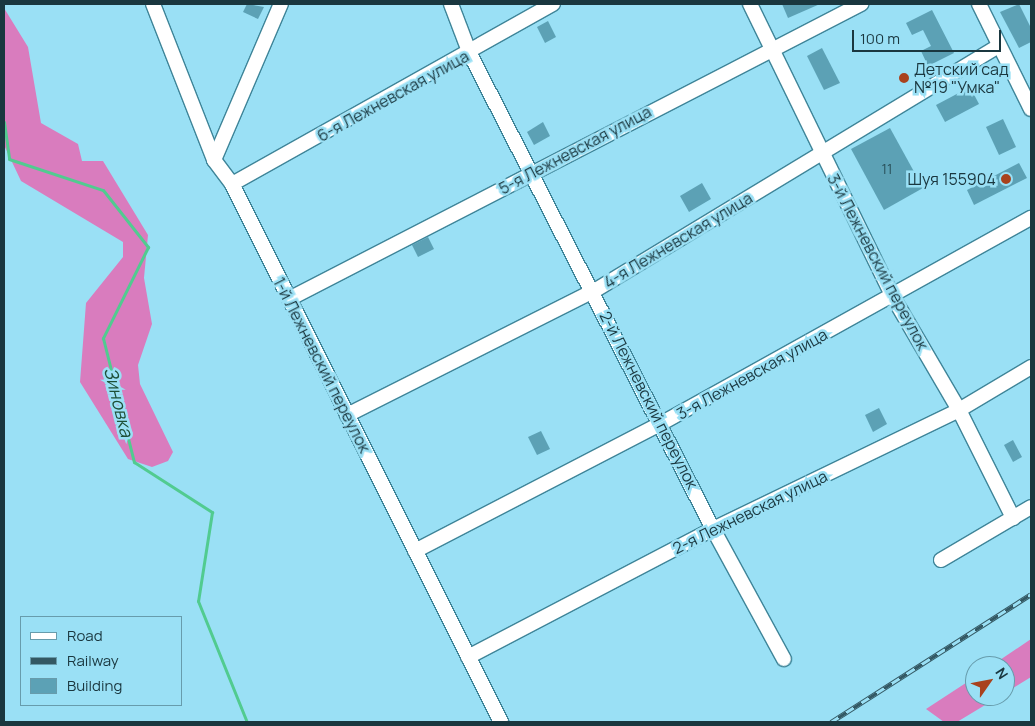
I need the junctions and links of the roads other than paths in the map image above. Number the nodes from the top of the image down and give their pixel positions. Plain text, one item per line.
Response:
1 (153, 4) edge
2 (281, 4) edge
3 (451, 4) edge
4 (553, 4) edge
5 (750, 4) edge
6 (862, 4) edge
7 (979, 4) edge
8 (998, 46) junction
9 (770, 47) junction
10 (470, 54) junction
11 (1031, 109) edge
12 (821, 154) junction
13 (214, 160) junction
14 (532, 173) junction
15 (232, 184) junction
16 (1031, 218) edge
17 (594, 291) junction
18 (893, 297) junction
19 (290, 299) junction
20 (1031, 367) edge
21 (959, 410) junction
22 (347, 415) junction
23 (662, 423) junction
24 (1031, 507) edge
25 (1012, 518) junction
26 (713, 529) junction
27 (415, 551) junction
28 (941, 560) dead end
29 (468, 657) junction
30 (784, 659) dead end
31 (501, 722) edge

1 - 13 street, 1-й Лежневский переулок
2 - 13 street
3 - 10 street, 2-й Лежневский переулок
4 - 10 street, 6-я Лежневская улица
5 - 9 street, 3-й Лежневский переулок
6 - 9 street, 5-я Лежневская улица
7 - 8 street
8 - 11 street
8 - 12 street, 4-я Лежневская улица
9 - 12 street, 3-й Лежневский переулок
9 - 14 street, 5-я Лежневская улица
10 - 14 street, 2-й Лежневский переулок
10 - 15 street, 6-я Лежневская улица
12 - 17 street, 4-я Лежневская улица
12 - 18 street, 3-й Лежневский переулок
13 - 15 street, 1-й Лежневский переулок
14 - 17 street, 2-й Лежневский переулок
14 - 19 street, 5-я Лежневская улица
15 - 19 street, 1-й Лежневский переулок
16 - 18 street, 3-я Лежневская улица
17 - 22 street, 4-я Лежневская улица
17 - 23 street, 2-й Лежневский переулок
18 - 21 street, 3-й Лежневский переулок
18 - 23 street, 3-я Лежневская улица
19 - 22 street, 1-й Лежневский переулок
20 - 21 street, 2-я Лежневская улица
21 - 25 street, 3-й Лежневский переулок
21 - 26 street, 2-я Лежневская улица
22 - 27 street, 1-й Лежневский переулок
23 - 26 street, 2-й Лежневский переулок
23 - 27 street, 3-я Лежневская улица
24 - 25 street
25 - 28 street
26 - 29 street, 2-я Лежневская улица
26 - 30 street, 2-й Лежневский переулок
27 - 29 street, 1-й Лежневский переулок
29 - 31 street, 1-й Лежневский переулок

